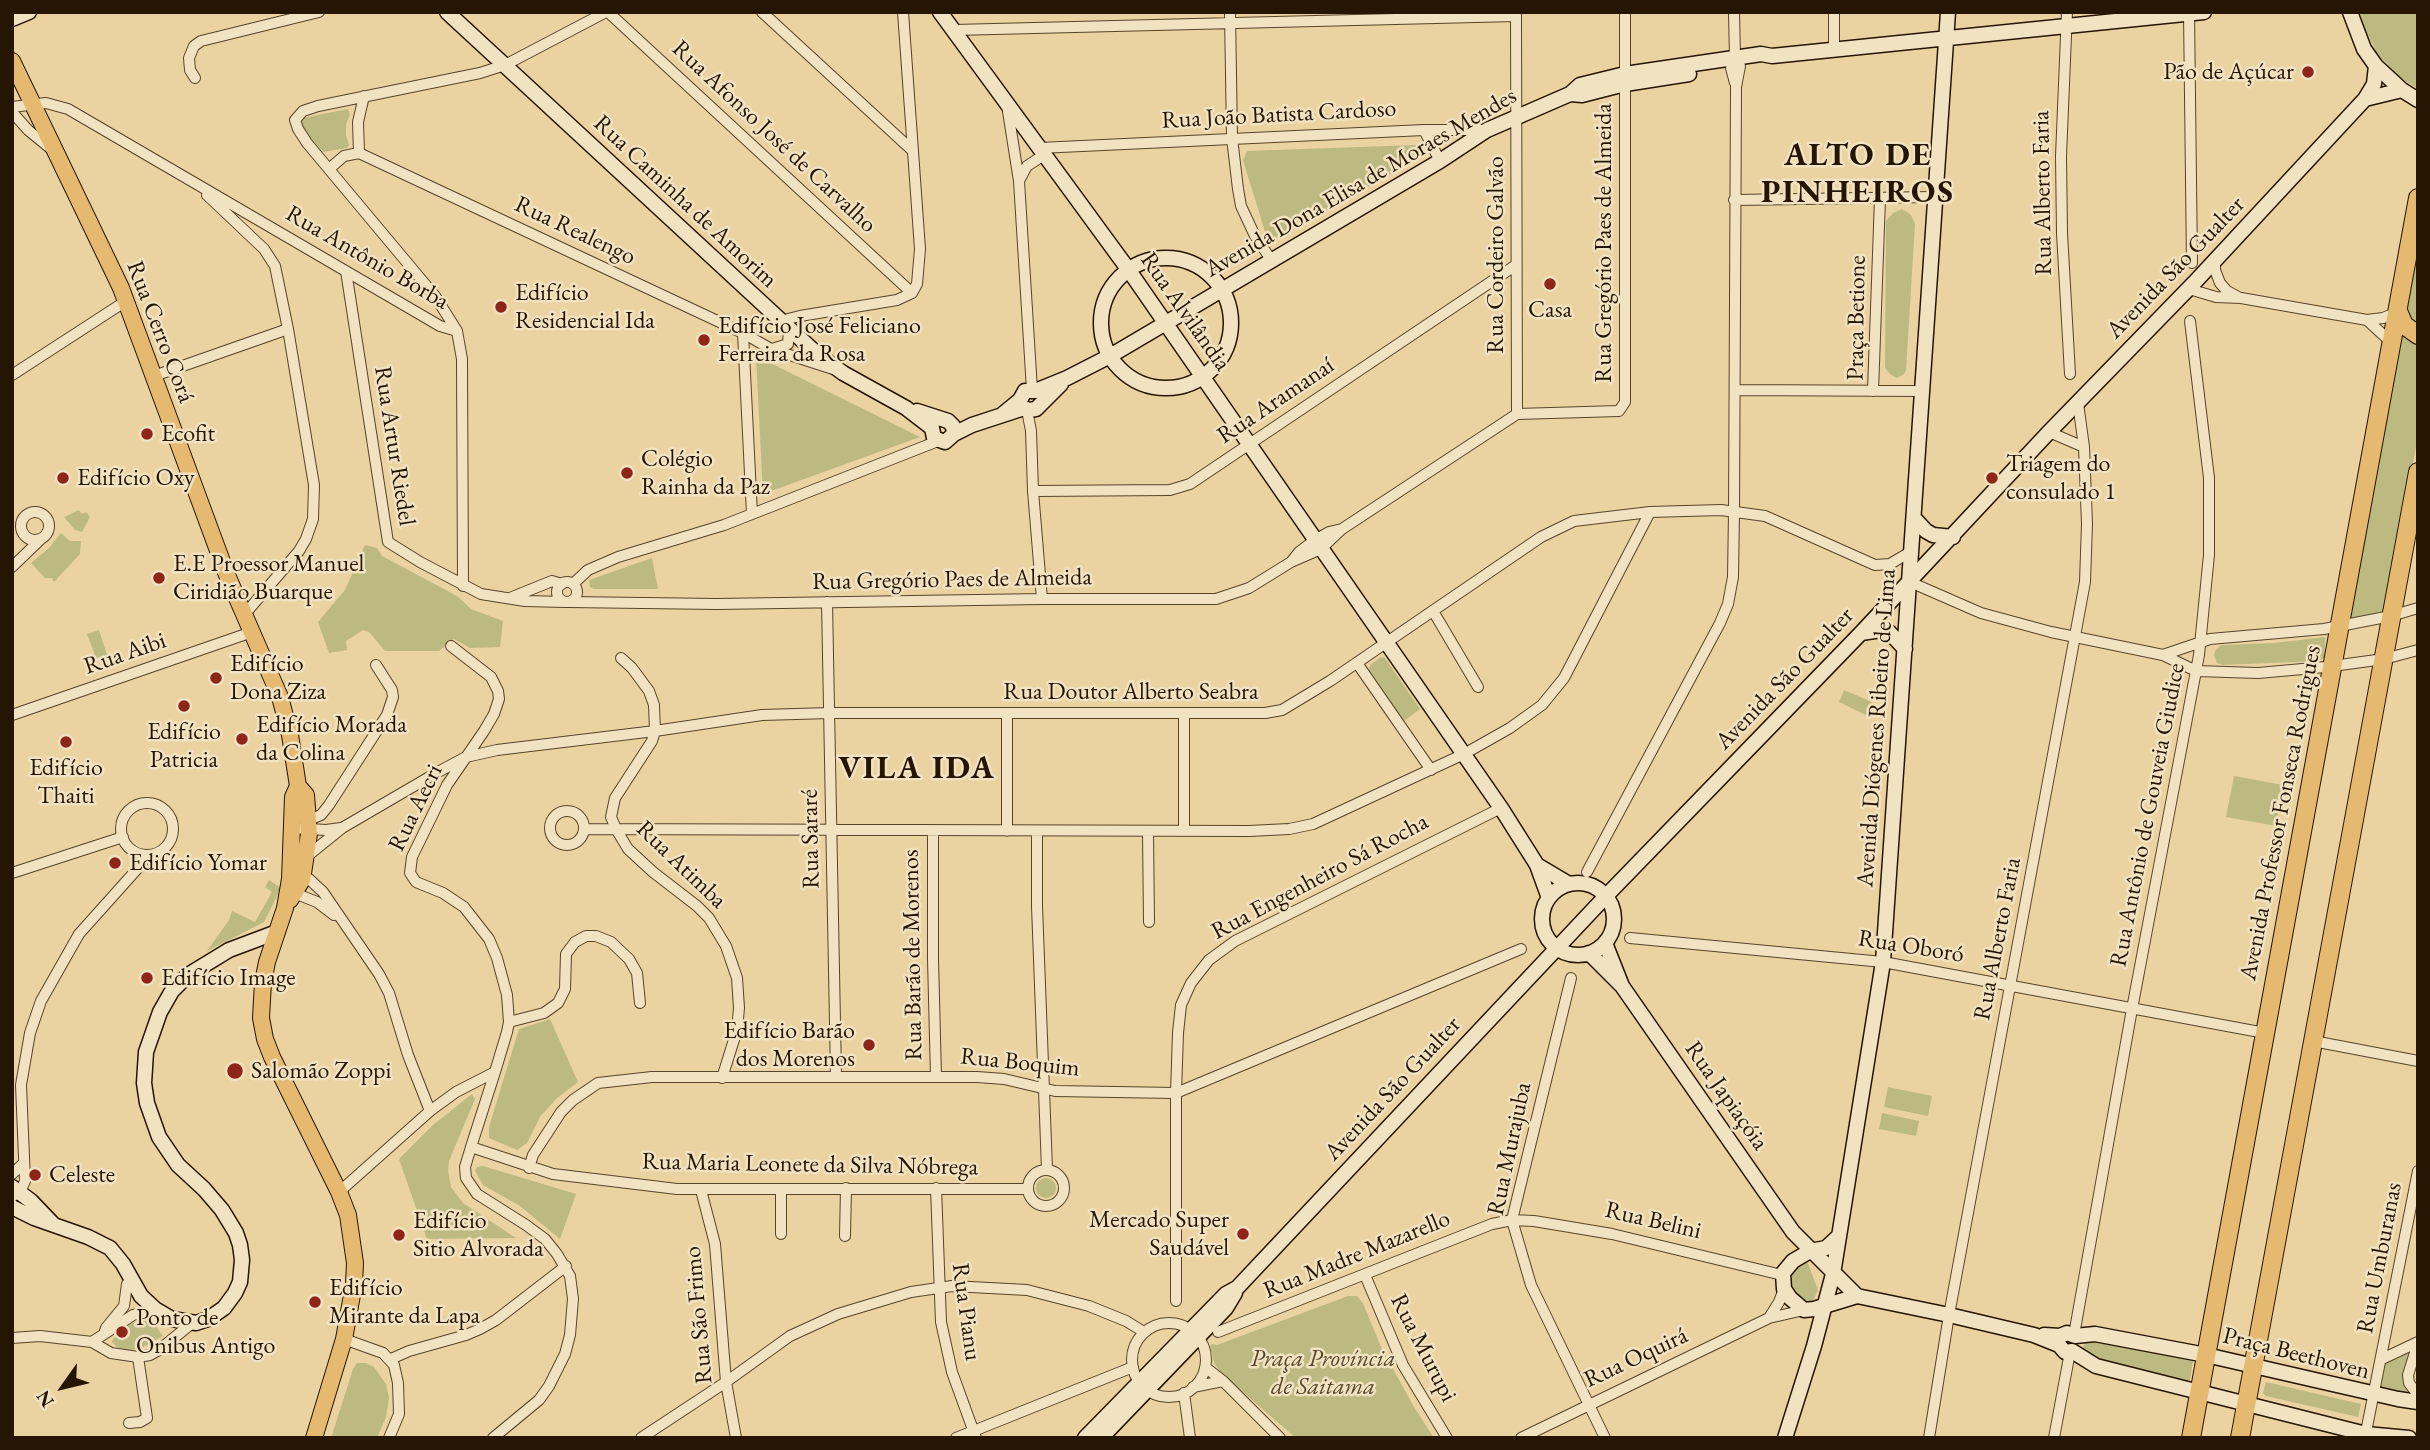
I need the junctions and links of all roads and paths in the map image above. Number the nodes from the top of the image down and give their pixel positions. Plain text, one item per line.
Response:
1 (29, 12) edge
2 (319, 12) edge
3 (447, 12) edge
4 (607, 12) edge
5 (762, 12) edge
6 (903, 12) edge
7 (911, 12) edge
8 (940, 12) edge
9 (1625, 12) edge
10 (1734, 12) edge
11 (1834, 12) edge
12 (1948, 12) edge
13 (2350, 12) edge
14 (2194, 13) edge
15 (1516, 14) edge
16 (1230, 18) edge
17 (12, 19) edge
18 (2066, 19) edge
19 (904, 26) junction
20 (954, 30) junction
21 (1944, 38) junction
22 (1834, 49) junction
23 (12, 61) edge
24 (1735, 64) junction
25 (505, 65) junction
26 (2376, 66) junction
27 (195, 78) dead end
28 (1625, 79) junction
29 (2402, 90) junction
30 (364, 96) junction
31 (2365, 99) junction
32 (2418, 100) edge
33 (1006, 102) junction
34 (32, 103) junction
35 (12, 107) edge
36 (12, 112) edge
37 (1517, 115) junction
38 (1424, 130) junction
39 (1487, 130) junction
40 (1232, 138) junction
41 (1073, 146) junction
42 (913, 151) junction
43 (56, 152) junction
44 (359, 153) junction
45 (1044, 155) junction
46 (1440, 161) junction
47 (329, 169) junction
48 (191, 180) junction
49 (1019, 181) junction
50 (1934, 197) junction
51 (2418, 198) edge
52 (1880, 199) junction
53 (1734, 200) junction
54 (1272, 261) junction
55 (2215, 261) junction
56 (2192, 263) dead end
57 (1516, 265) junction
58 (1128, 269) junction
59 (346, 271) junction
60 (2189, 289) junction
61 (1223, 290) junction
62 (912, 293) junction
63 (2241, 298) junction
64 (126, 301) junction
65 (2398, 312) junction
66 (800, 316) junction
67 (2367, 320) junction
68 (2190, 321) dead end
69 (1166, 323) junction
70 (288, 328) junction
71 (789, 329) junction
72 (457, 331) junction
73 (743, 333) junction
74 (2418, 335) edge
75 (2392, 343) junction
76 (771, 349) junction
77 (1110, 356) junction
78 (843, 373) junction
79 (2070, 374) dead end
80 (12, 375) edge
81 (154, 376) junction
82 (1203, 377) junction
83 (1735, 390) junction
84 (1873, 391) junction
85 (1923, 391) junction
86 (1030, 400) junction
87 (2078, 403) junction
88 (1517, 414) junction
89 (941, 430) junction
90 (2049, 432) junction
91 (1249, 444) junction
92 (2084, 447) junction
93 (2418, 472) edge
94 (1033, 491) junction
95 (1650, 512) junction
96 (1734, 512) junction
97 (752, 514) junction
98 (1914, 518) junction
99 (16, 522) edge
100 (1953, 537) junction
101 (27, 538) junction
102 (41, 539) junction
103 (1318, 545) junction
104 (1912, 551) junction
105 (22, 559) junction
106 (12, 567) edge
107 (1910, 582) junction
108 (463, 586) junction
109 (570, 587) junction
110 (509, 598) junction
111 (1042, 599) junction
112 (604, 601) junction
113 (567, 602) junction
114 (827, 602) junction
115 (2418, 608) edge
116 (1433, 611) junction
117 (244, 615) junction
118 (2391, 616) junction
119 (2340, 626) junction
120 (252, 632) junction
121 (1861, 633) junction
122 (2077, 637) junction
123 (1387, 642) junction
124 (2200, 643) junction
125 (451, 646) dead end
126 (1905, 649) junction
127 (2418, 650) edge
128 (2163, 655) junction
129 (621, 659) dead end
130 (2384, 659) junction
131 (1357, 663) junction
132 (376, 665) dead end
133 (2333, 666) junction
134 (2196, 671) junction
135 (1478, 687) dead end
136 (830, 713) junction
137 (1007, 713) junction
138 (1184, 713) junction
139 (12, 715) edge
140 (655, 731) junction
141 (1464, 754) junction
142 (466, 758) junction
143 (1431, 770) junction
144 (1501, 808) junction
145 (301, 825) junction
146 (342, 828) junction
147 (831, 828) junction
148 (584, 829) dead end
149 (616, 830) junction
150 (933, 831) junction
151 (1007, 831) junction
152 (1147, 831) junction
153 (1184, 831) junction
154 (1037, 832) junction
155 (123, 837) junction
156 (147, 855) junction
157 (1537, 865) junction
158 (1587, 872) dead end
159 (12, 873) edge
160 (295, 877) junction
161 (1569, 884) junction
162 (1606, 896) junction
163 (1549, 898) junction
164 (340, 920) junction
165 (1149, 922) dead end
166 (277, 932) junction
167 (1630, 937) dead end
168 (1605, 943) junction
169 (1557, 948) junction
170 (1521, 949) dead end
171 (1589, 953) junction
172 (1882, 962) junction
173 (1571, 978) dead end
174 (2011, 985) junction
175 (1622, 986) junction
176 (640, 1003) dead end
177 (2132, 1009) junction
178 (509, 1022) junction
179 (2265, 1032) junction
180 (2313, 1041) junction
181 (2418, 1061) edge
182 (495, 1072) junction
183 (836, 1076) junction
184 (936, 1077) junction
185 (722, 1078) junction
186 (1043, 1089) junction
187 (1176, 1093) junction
188 (430, 1111) junction
189 (471, 1147) junction
190 (24, 1163) junction
191 (530, 1168) junction
192 (1047, 1170) junction
193 (2418, 1171) edge
194 (12, 1174) edge
195 (846, 1188) junction
196 (936, 1188) junction
197 (781, 1189) junction
198 (1027, 1189) junction
199 (16, 1190) edge
200 (701, 1190) junction
201 (340, 1192) junction
202 (12, 1207) edge
203 (1512, 1220) junction
204 (54, 1225) junction
205 (1793, 1232) junction
206 (781, 1234) dead end
207 (845, 1236) dead end
208 (1839, 1236) junction
209 (1810, 1251) junction
210 (1793, 1261) junction
211 (566, 1266) junction
212 (1833, 1274) junction
213 (1365, 1275) junction
214 (131, 1279) junction
215 (1783, 1282) junction
216 (938, 1287) junction
217 (1857, 1296) junction
218 (1176, 1301) dead end
219 (1825, 1306) junction
220 (155, 1309) junction
221 (1804, 1310) junction
222 (1949, 1315) junction
223 (1769, 1318) junction
224 (191, 1324) junction
225 (1144, 1332) junction
226 (1219, 1332) dead end
227 (104, 1334) junction
228 (1194, 1334) junction
229 (12, 1338) edge
230 (344, 1339) junction
231 (92, 1342) junction
232 (2068, 1343) junction
233 (2418, 1343) edge
234 (2206, 1354) junction
235 (138, 1357) junction
236 (391, 1359) junction
237 (2382, 1359) junction
238 (2253, 1365) junction
239 (1133, 1367) junction
240 (1205, 1367) junction
241 (1223, 1381) junction
242 (726, 1382) junction
243 (1143, 1385) junction
244 (1189, 1390) junction
245 (2199, 1393) junction
246 (2374, 1394) junction
247 (2418, 1395) edge
248 (2418, 1402) edge
249 (1588, 1404) junction
250 (2246, 1405) junction
251 (129, 1423) dead end
252 (974, 1434) edge
253 (2366, 1436) edge
254 (314, 1438) edge
255 (389, 1438) edge
256 (493, 1438) edge
257 (641, 1438) edge
258 (736, 1438) edge
259 (956, 1438) edge
260 (1085, 1438) edge
261 (1101, 1438) edge
262 (1190, 1438) edge
263 (1280, 1438) edge
264 (1447, 1438) edge
265 (1521, 1438) edge
266 (1605, 1438) edge
267 (1784, 1438) edge
268 (1929, 1438) edge
269 (2054, 1438) edge
270 (2191, 1438) edge
271 (2240, 1438) edge
272 (2409, 1438) edge

1 - 17 street
2 - 27 street
3 - 25 street, Rua Caminha de Amorim
4 - 25 street
4 - 62 street, Rua Afonso José de Carvalho
5 - 42 street
6 - 19 street
7 - 19 street
8 - 20 street, Rua Alvilândia
9 - 28 street, Rua Gregório Paes de Almeida
10 - 24 street
11 - 22 street
12 - 21 street, Avenida Diógenes Ribeiro de Lima
13 - 26 street
14 - 18 street, Avenida Dona Elisa de Moraes Mendes
14 - 56 street
15 - 16 street
15 - 37 street, Rua Cordeiro Galvão
16 - 20 street
16 - 40 street
18 - 21 street, Avenida Dona Elisa de Moraes Mendes
18 - 79 street, Rua Alberto Faria
19 - 42 street
20 - 33 street, Rua Alvilândia
21 - 22 street, Avenida Dona Elisa de Moraes Mendes
21 - 50 street, Avenida Diógenes Ribeiro de Lima
22 - 24 street, Avenida Dona Elisa de Moraes Mendes
23 - 34 main road, Rua Cerro Corá
24 - 28 street, Avenida Dona Elisa de Moraes Mendes
24 - 53 street
25 - 30 street
25 - 71 street, Rua Caminha de Amorim
26 - 29 street
26 - 31 street, Avenida São Gualter
28 - 37 street, Avenida Dona Elisa de Moraes Mendes
28 - 88 street, Rua Gregório Paes de Almeida
29 - 31 street
29 - 32 street
30 - 44 street
30 - 47 street
31 - 55 street, Avenida São Gualter
33 - 45 street, Rua Alvilândia
33 - 49 street
34 - 35 street
34 - 43 main road, Rua Cerro Corá
34 - 48 street, Rua Antônio Borba
36 - 43 street
37 - 39 street, Avenida Dona Elisa de Moraes Mendes
37 - 57 street, Rua Cordeiro Galvão
38 - 39 street, Rua João Batista Cardoso
38 - 40 street, Rua João Batista Cardoso
38 - 46 street
39 - 46 street, Avenida Dona Elisa de Moraes Mendes
40 - 41 street, Rua João Batista Cardoso
40 - 54 street
41 - 45 street
41 - 45 street, Rua João Batista Cardoso
42 - 62 street
43 - 64 main road, Rua Cerro Corá
44 - 47 street
44 - 73 street, Rua Realengo
45 - 49 street
45 - 58 street, Rua Alvilândia
46 - 54 street, Avenida Dona Elisa de Moraes Mendes
47 - 72 street
48 - 59 street, Rua Antônio Borba
48 - 70 street
49 - 86 street
50 - 52 street
50 - 85 street, Avenida Diógenes Ribeiro de Lima
51 - 65 highway, Avenida Professor Fonseca Rodrigues
52 - 53 street
52 - 84 street, Praça Betione
53 - 83 street
54 - 61 street, Avenida Dona Elisa de Moraes Mendes
55 - 60 street, Avenida São Gualter
55 - 63 street
57 - 88 street, Rua Cordeiro Galvão
57 - 91 street, Rua Aramanaí
58 - 61 street
58 - 69 street, Rua Alvilândia
58 - 77 street
59 - 72 street, Rua Antônio Borba
59 - 108 street, Rua Artur Riedel
60 - 63 street
60 - 87 street, Avenida São Gualter
61 - 69 street, Avenida Dona Elisa de Moraes Mendes
61 - 82 street
62 - 66 street
63 - 67 street
64 - 80 street
64 - 81 main road, Rua Cerro Corá
65 - 67 street
65 - 74 highway
65 - 75 highway, Avenida Professor Fonseca Rodrigues
66 - 71 street
66 - 71 street
67 - 75 street
68 - 124 street, Rua Antônio de Gouveia Giudice
69 - 77 street, Avenida Dona Elisa de Moraes Mendes
69 - 82 street, Rua Alvilândia
70 - 81 street
70 - 117 street
71 - 76 street
71 - 78 street, Rua Caminha de Amorim
72 - 108 street, Rua Antônio Borba
73 - 76 street, Rua Realengo
73 - 97 street
75 - 119 highway, Avenida Professor Fonseca Rodrigues
76 - 78 street, Rua Realengo
77 - 82 street
77 - 86 street, Avenida Dona Elisa de Moraes Mendes
78 - 89 street, Rua Caminha de Amorim
81 - 117 main road, Rua Cerro Corá
82 - 91 street, Rua Alvilândia
83 - 84 street
83 - 96 street
84 - 85 street, Praça Betione
85 - 98 street, Avenida Diógenes Ribeiro de Lima
86 - 89 street, Avenida Dona Elisa de Moraes Mendes
86 - 94 street
87 - 90 street, Avenida São Gualter
87 - 92 street, Rua Alberto Faria
88 - 103 street, Rua Gregório Paes de Almeida
89 - 97 street
90 - 92 street
90 - 100 street, Avenida São Gualter
91 - 94 street, Rua Aramanaí
91 - 103 street, Rua Alvilândia
92 - 122 street, Rua Alberto Faria
93 - 118 highway
94 - 111 street
95 - 96 street, Rua Doutor Alberto Seabra
95 - 116 street, Rua Doutor Alberto Seabra
95 - 141 street
96 - 104 street, Rua Doutor Alberto Seabra
96 - 158 street
97 - 109 street
98 - 100 street
98 - 104 street, Avenida Diógenes Ribeiro de Lima
99 - 101 street
99 - 102 street
100 - 107 street, Avenida São Gualter
101 - 102 street
101 - 105 street
102 - 105 street
103 - 111 street, Rua Gregório Paes de Almeida
103 - 123 street, Rua Alvilândia
104 - 107 street, Avenida Diógenes Ribeiro de Lima
105 - 106 street
107 - 121 street, Avenida São Gualter
107 - 122 street
107 - 126 street, Avenida Diógenes Ribeiro de Lima
108 - 110 street, Rua Gregório Paes de Almeida
109 - 110 street, Rua Gregório Paes de Almeida
109 - 112 street, Rua Gregório Paes de Almeida
109 - 113 street
109 - 113 street
110 - 113 street, Rua Gregório Paes de Almeida
111 - 114 street, Rua Gregório Paes de Almeida
112 - 113 street, Rua Gregório Paes de Almeida
112 - 114 street, Rua Gregório Paes de Almeida
114 - 136 street, Rua Sararé
115 - 118 street
116 - 123 street, Rua Doutor Alberto Seabra
116 - 135 street
117 - 120 main road, Rua Cerro Corá
118 - 119 street
118 - 130 highway
119 - 124 street
119 - 133 highway, Avenida Professor Fonseca Rodrigues
120 - 139 street, Rua Aibi
120 - 145 main road, Rua Cerro Corá
121 - 126 street
121 - 162 street, Avenida São Gualter
122 - 128 street
122 - 174 street, Rua Alberto Faria
123 - 131 street, Rua Doutor Alberto Seabra
123 - 141 street
124 - 128 street
124 - 134 street, Rua Antônio de Gouveia Giudice
125 - 142 street, Rua Aecri
126 - 172 street, Avenida Diógenes Ribeiro de Lima
127 - 130 street
128 - 134 street
129 - 140 street
130 - 133 street
130 - 180 highway
131 - 138 street, Rua Doutor Alberto Seabra
131 - 143 street
132 - 145 street
133 - 134 street
133 - 179 highway, Avenida Professor Fonseca Rodrigues
134 - 177 street, Rua Antônio de Gouveia Giudice
136 - 137 street, Rua Doutor Alberto Seabra
136 - 140 street, Rua Doutor Alberto Seabra
136 - 147 street, Rua Sararé
137 - 138 street, Rua Doutor Alberto Seabra
137 - 151 street
138 - 153 street
140 - 142 street, Rua Doutor Alberto Seabra
140 - 149 street, Rua Atimba
141 - 143 street
141 - 144 street
142 - 146 street, Rua Doutor Alberto Seabra
142 - 178 street, Rua Aecri
143 - 153 street
144 - 157 street
144 - 187 street, Rua Engenheiro Sá Rocha
145 - 146 street, Rua Doutor Alberto Seabra
145 - 160 main road, Rua Cerro Corá
146 - 160 street, Rua Doutor Alberto Seabra
147 - 149 street
147 - 150 street
147 - 183 street, Rua Sararé
148 - 149 street
149 - 185 street, Rua Atimba
150 - 151 street
150 - 184 street, Rua Barão de Morenos
151 - 154 street
152 - 153 street
152 - 154 street
152 - 165 street
154 - 186 street
155 - 156 street
155 - 156 street
155 - 159 street
156 - 190 street
157 - 161 street
157 - 163 street
160 - 164 street
160 - 164 street
160 - 166 main road, Rua Cerro Corá
161 - 162 street
161 - 163 street
162 - 168 street
162 - 169 street, Avenida São Gualter
163 - 169 street
164 - 188 street
166 - 201 main road, Rua Cerro Corá
166 - 224 street
167 - 172 street, Rua Oboró
168 - 171 street
168 - 175 street, Rua Japiaçóia
169 - 171 street
169 - 228 street, Avenida São Gualter
170 - 187 street, Rua Boquim
171 - 175 street, Rua Japiaçóia
172 - 174 street, Rua Oboró
172 - 208 street, Avenida Diógenes Ribeiro de Lima
173 - 203 street, Rua Murajuba
174 - 177 street, Rua Oboró
174 - 222 street, Rua Alberto Faria
175 - 205 street, Rua Japiaçóia
176 - 178 street
177 - 179 street, Rua Oboró
177 - 232 street, Rua Antônio de Gouveia Giudice
178 - 182 street, Rua Aecri
179 - 234 highway, Avenida Professor Fonseca Rodrigues
180 - 181 street
180 - 238 highway
182 - 188 street
182 - 189 street, Rua Aecri
183 - 184 street, Rua Boquim
183 - 185 street, Rua Boquim
184 - 186 street, Rua Boquim
185 - 191 street, Rua Boquim
186 - 187 street, Rua Boquim
186 - 192 street
187 - 218 street, Rua Engenheiro Sá Rocha
188 - 201 street
189 - 191 street, Rua Maria Leonete da Silva Nóbrega
189 - 211 street, Rua Aecri
190 - 194 street
190 - 199 street
191 - 200 street, Rua Maria Leonete da Silva Nóbrega
192 - 198 street
192 - 198 street
193 - 237 street, Rua Umburanas
195 - 196 street, Rua Maria Leonete da Silva Nóbrega
195 - 197 street, Rua Maria Leonete da Silva Nóbrega
195 - 207 street
196 - 198 street, Rua Maria Leonete da Silva Nóbrega
196 - 216 street, Rua Pianu
197 - 200 street, Rua Maria Leonete da Silva Nóbrega
197 - 206 street
199 - 204 street
200 - 242 street, Rua São Frimo
201 - 230 main road, Rua Cerro Corá
202 - 204 street
203 - 213 street, Rua Madre Mazarello
203 - 215 street, Rua Belini
203 - 249 street, Rua Murajuba
204 - 214 street
205 - 209 street, Rua Japiaçóia
205 - 210 street
208 - 209 street
208 - 212 street, Avenida Diógenes Ribeiro de Lima
209 - 210 street
209 - 212 street
210 - 215 street
211 - 236 street
211 - 256 street
212 - 217 street
212 - 219 street, Avenida Diógenes Ribeiro de Lima
213 - 226 street, Rua Madre Mazarello
213 - 264 street, Rua Murupi
214 - 220 street
214 - 227 street
215 - 221 street
215 - 223 street
216 - 225 street
216 - 242 street
216 - 252 street, Rua Pianu
217 - 219 street
217 - 222 street
219 - 221 street
219 - 267 street, Avenida Diógenes Ribeiro de Lima
220 - 224 street
220 - 227 street
221 - 223 street, Rua Oquirá
222 - 232 street
222 - 268 street, Rua Alberto Faria
223 - 249 street, Rua Oquirá
224 - 235 street
225 - 228 street
225 - 239 street
227 - 231 street
228 - 240 street
228 - 243 street, Avenida São Gualter
229 - 231 street
230 - 236 street
230 - 254 main road, Rua Cerro Corá
231 - 235 street
232 - 234 street, Praça Beethoven
232 - 245 street
232 - 269 street, Rua Antônio de Gouveia Giudice
233 - 237 street
233 - 247 street
234 - 238 street, Praça Beethoven
234 - 245 highway, Avenida Professor Fonseca Rodrigues
235 - 251 street
236 - 255 street
237 - 246 street, Rua Umburanas
238 - 246 street, Praça Beethoven
238 - 250 highway
239 - 243 street
239 - 252 street
240 - 241 street
240 - 244 street
241 - 244 street
241 - 263 street
242 - 257 street
242 - 258 street, Rua São Frimo
243 - 244 street
243 - 260 street, Avenida São Gualter
243 - 261 street, Avenida São Gualter
244 - 262 street
245 - 250 street
245 - 270 highway, Avenida Professor Fonseca Rodrigues
246 - 248 street
246 - 253 street, Praça Beethoven
249 - 265 street, Rua Oquirá
249 - 266 street, Rua Murajuba
250 - 253 street
250 - 271 highway
252 - 259 street
253 - 272 street

